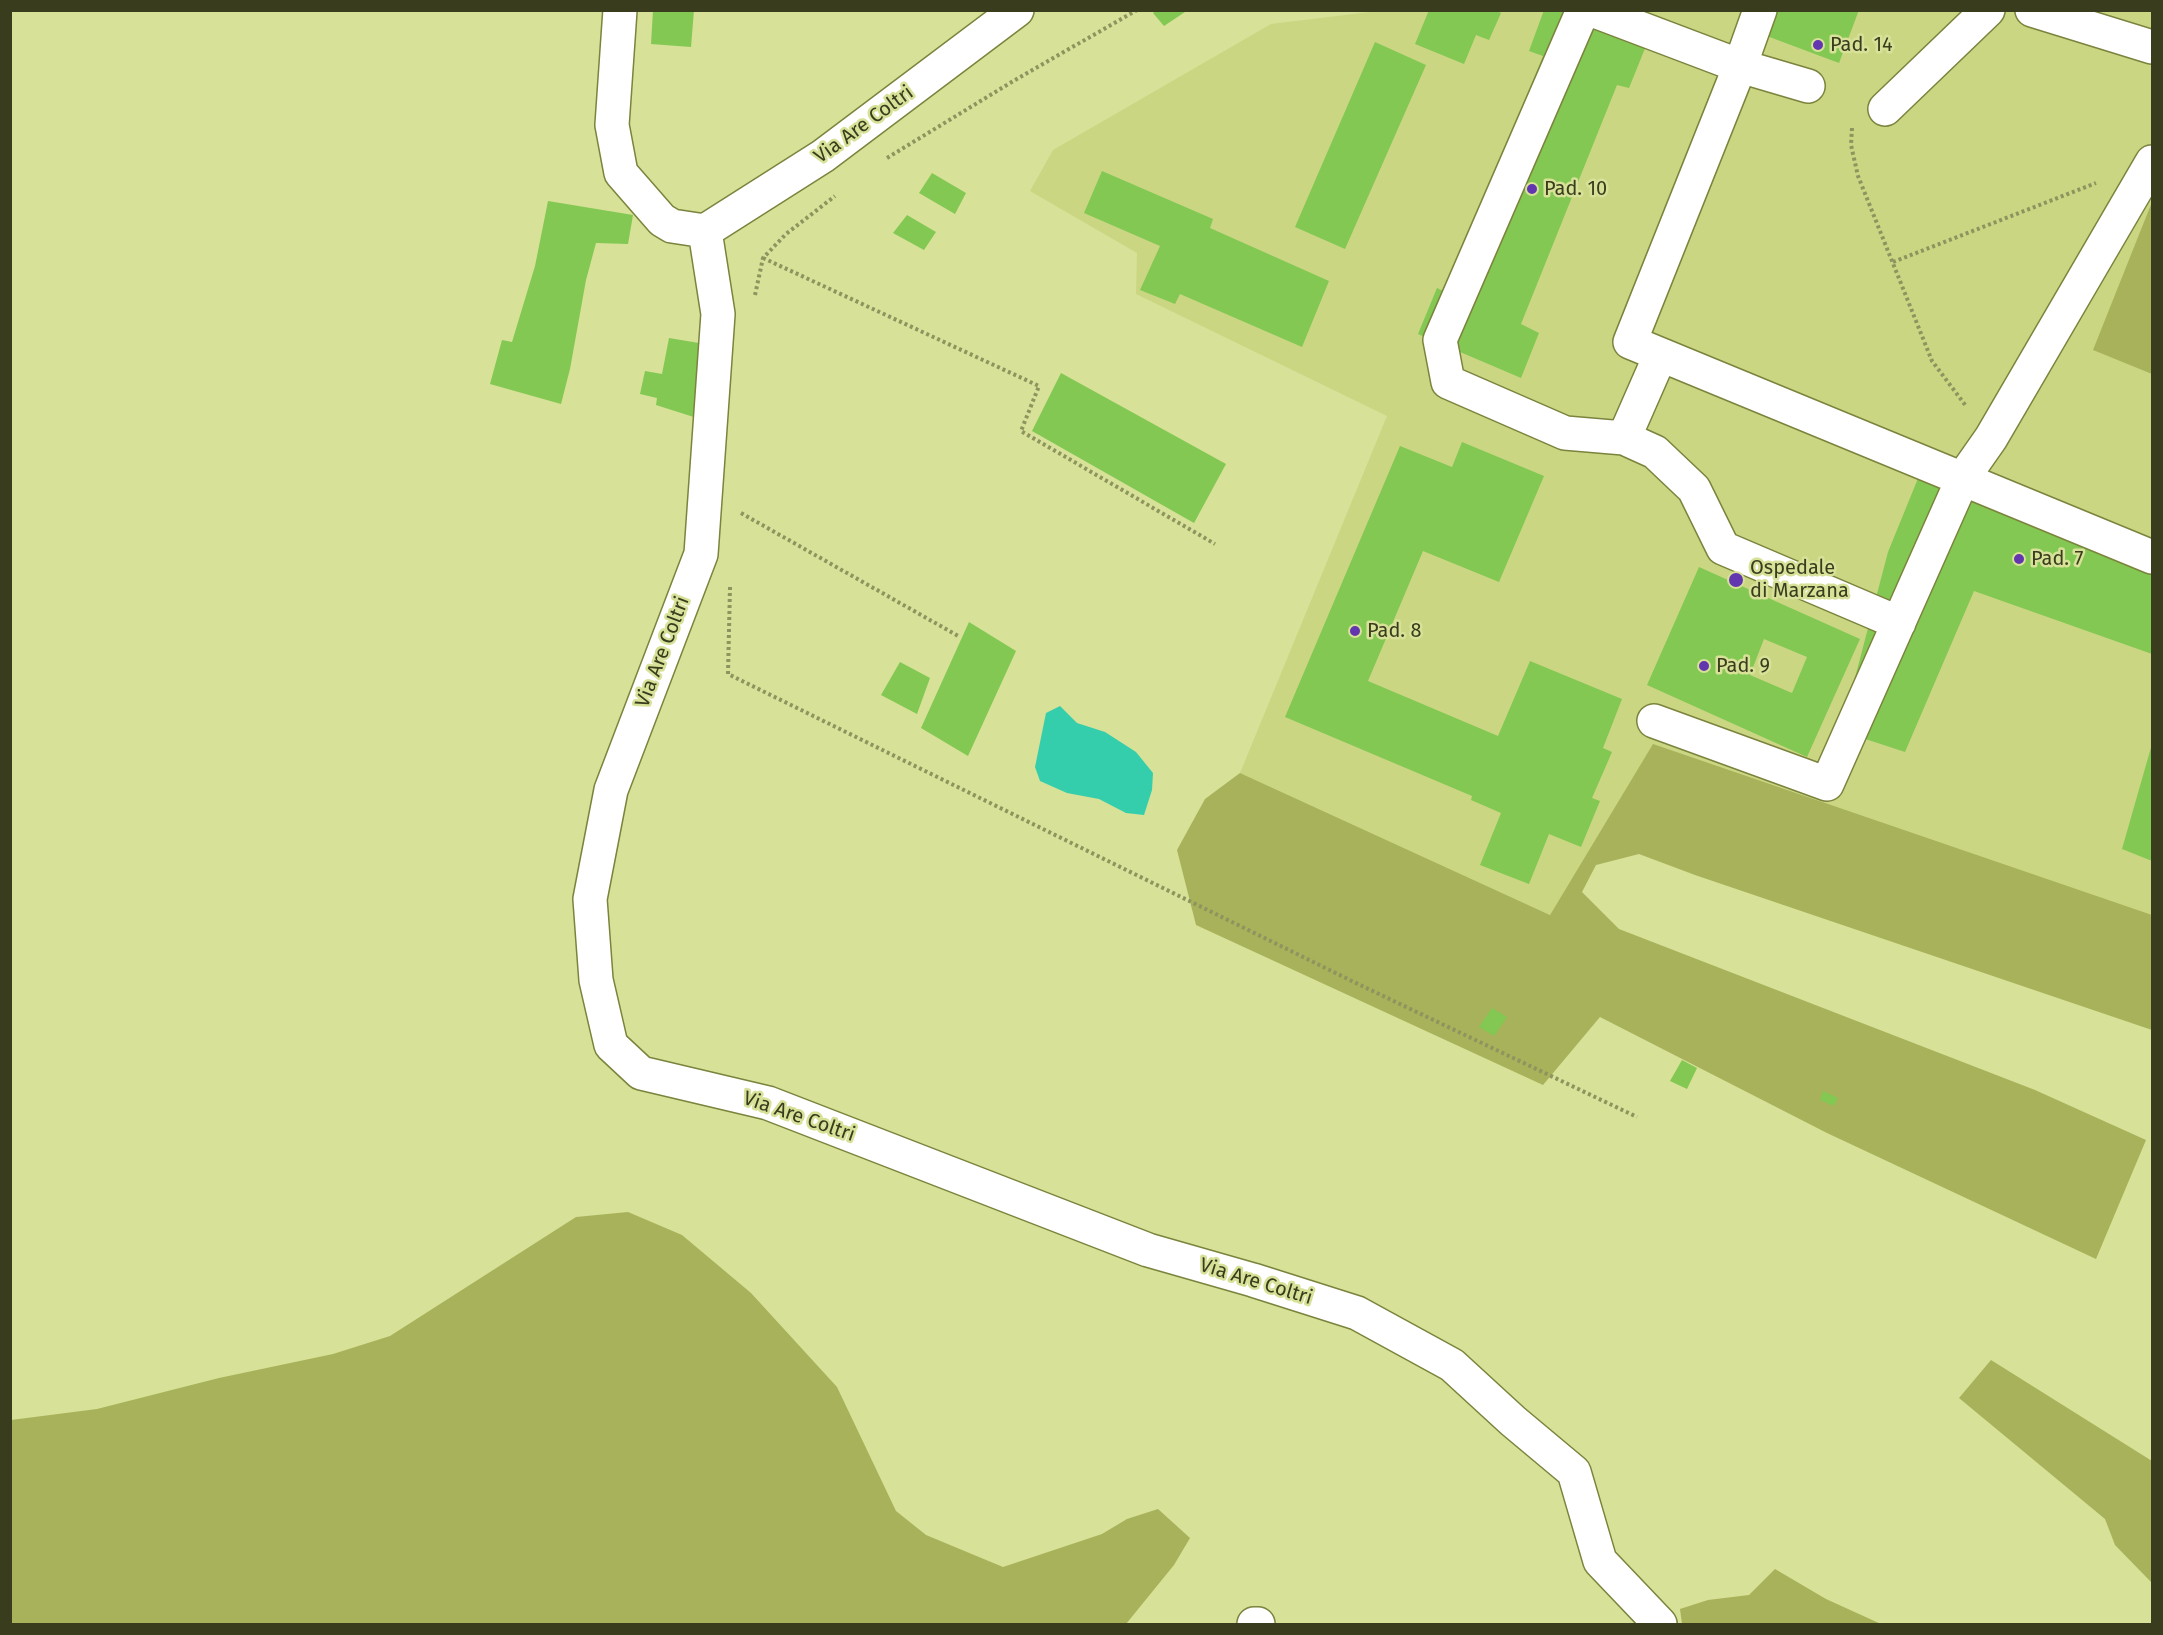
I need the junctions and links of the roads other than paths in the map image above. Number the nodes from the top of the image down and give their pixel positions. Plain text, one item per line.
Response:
1 (620, 10) edge
2 (1017, 10) edge
3 (1583, 10) edge
4 (1592, 10) edge
5 (1760, 10) edge
6 (1988, 10) edge
7 (2032, 10) edge
8 (2152, 47) edge
9 (1740, 66) junction
10 (1808, 86) dead end
11 (1885, 109) road end
12 (2152, 162) edge
13 (705, 231) junction
14 (1660, 356) junction
15 (1624, 438) junction
16 (1963, 478) junction
17 (2152, 557) edge
18 (1899, 623) junction
19 (1654, 721) dead end
20 (1660, 1624) edge

1 - 13 street
2 - 13 street, Via Are Coltri
3 - 15 street
4 - 9 street
5 - 9 street
6 - 11 street
7 - 8 street
9 - 10 street
9 - 14 street
12 - 16 street
13 - 20 street, Via Are Coltri
14 - 15 street
14 - 16 street
15 - 18 street
16 - 17 street
16 - 18 street
18 - 19 street

